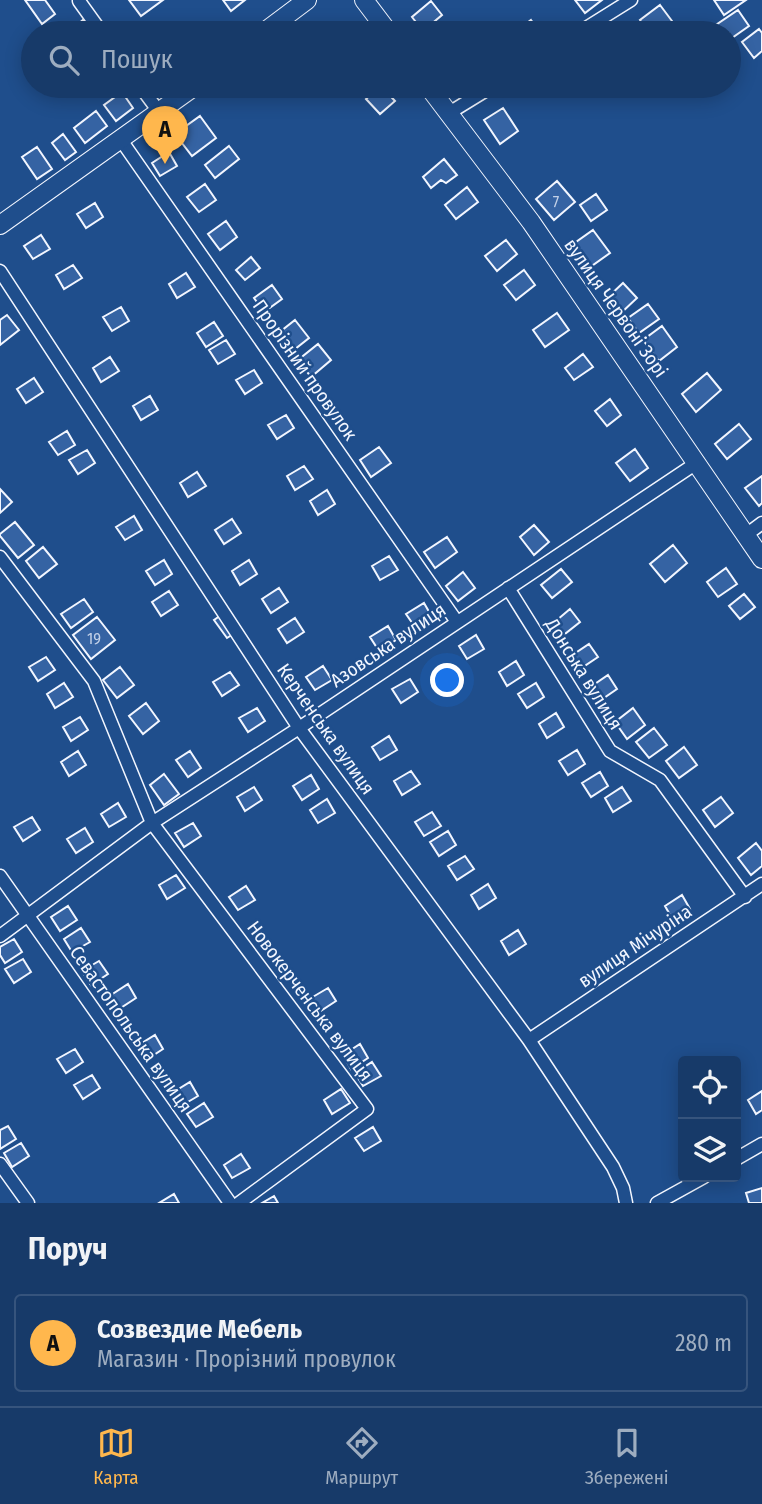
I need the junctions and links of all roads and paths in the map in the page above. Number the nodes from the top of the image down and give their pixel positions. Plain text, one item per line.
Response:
1 (307, 0) edge
2 (364, 0) edge
3 (631, 0) edge
4 (79, 1) edge
5 (93, 21) edge
6 (279, 21) edge
7 (380, 21) edge
8 (597, 21) edge
9 (149, 98) edge
10 (179, 98) edge
11 (437, 98) edge
12 (473, 98) edge
13 (160, 113) junction
14 (449, 113) junction
15 (121, 140) junction
16 (0, 225) edge
17 (0, 271) edge
18 (698, 462) junction
19 (762, 523) edge
20 (746, 535) junction
21 (0, 557) edge
22 (762, 559) edge
23 (508, 588) junction
24 (457, 622) junction
25 (299, 728) junction
26 (152, 823) junction
27 (0, 876) edge
28 (762, 884) edge
29 (745, 897) junction
30 (28, 916) junction
31 (0, 936) edge
32 (529, 1040) junction
33 (762, 1144) edge
34 (741, 1156) edge
35 (0, 1164) edge
36 (695, 1182) edge
37 (28, 1203) edge
38 (230, 1203) edge
39 (239, 1203) edge
40 (626, 1203) edge
41 (657, 1203) edge

1 - 6 street
2 - 7 street
3 - 8 street
4 - 5 street
9 - 13 street
10 - 13 street
11 - 14 street, вулиця Червоні Зорі
12 - 14 street
13 - 15 street
14 - 18 street, вулиця Червоні Зорі
15 - 16 street
15 - 24 street, Прорізний провулок
17 - 25 street, Керченська вулиця
18 - 20 street, вулиця Червоні Зорі
18 - 23 street, Азовська вулиця
19 - 20 street
20 - 22 street, вулиця Червоні Зорі
21 - 26 street
23 - 24 street, Азовська вулиця
23 - 29 street, Донська вулиця
24 - 25 street, Азовська вулиця
25 - 26 street, Азовська вулиця
25 - 32 street, Керченська вулиця
26 - 30 street, Азовська вулиця
26 - 39 street, Новокерченська вулиця
27 - 30 street, Севастопольська вулиця
28 - 29 street, вулиця Мічуріна
29 - 32 street, вулиця Мічуріна
30 - 31 street, Азовська вулиця
30 - 38 street, Севастопольська вулиця
32 - 40 street, Керченська вулиця
33 - 34 street
35 - 37 street
36 - 41 street

